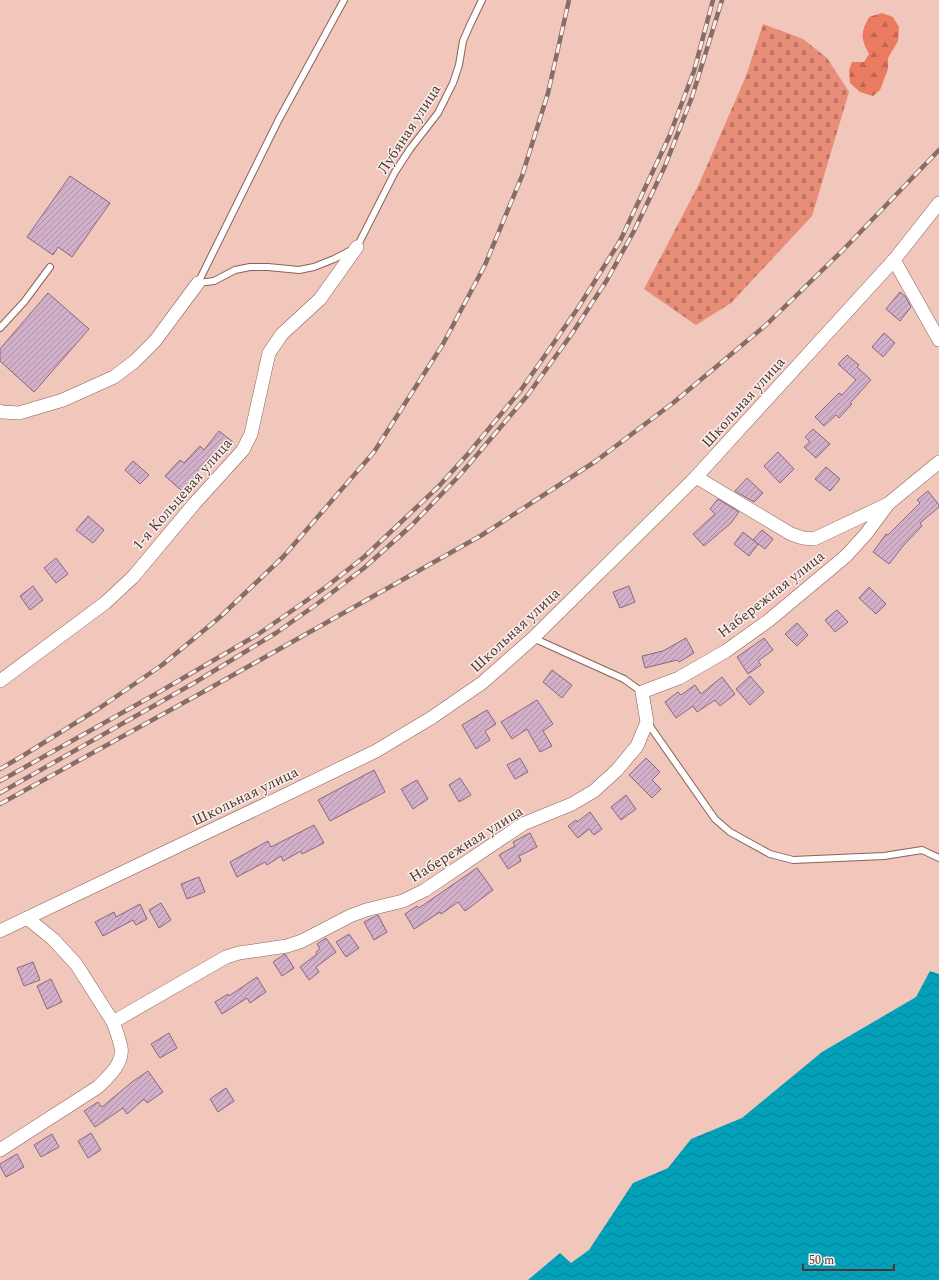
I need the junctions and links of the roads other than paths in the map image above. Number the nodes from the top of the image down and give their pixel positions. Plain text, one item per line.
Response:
1 (344, 0) edge
2 (482, 0) edge
3 (939, 203) edge
4 (357, 247) junction
5 (894, 260) junction
6 (50, 268) dead end
7 (198, 283) junction
8 (0, 328) edge
9 (939, 340) edge
10 (1, 413) edge
11 (939, 462) edge
12 (696, 477) junction
13 (888, 504) junction
14 (533, 638) junction
15 (0, 681) edge
16 (642, 692) junction
17 (647, 722) junction
18 (939, 858) edge
19 (27, 918) junction
20 (0, 931) edge
21 (113, 1022) junction
22 (0, 1150) edge

1 - 7 lane
2 - 4 lane, Лубяная улица
3 - 5 street, Школьная улица
4 - 7 lane
4 - 15 street, 1-я Кольцевая улица
5 - 9 street
5 - 12 street, Школьная улица
6 - 8 lane
7 - 10 street
11 - 13 street, Набережная улица
12 - 13 street, Набережная улица
12 - 14 street, Школьная улица
13 - 16 street, Набережная улица
14 - 16 lane
14 - 19 street, Школьная улица
16 - 17 street
17 - 18 lane
17 - 21 street, Набережная улица
19 - 20 street, Школьная улица
19 - 21 street
21 - 22 street

